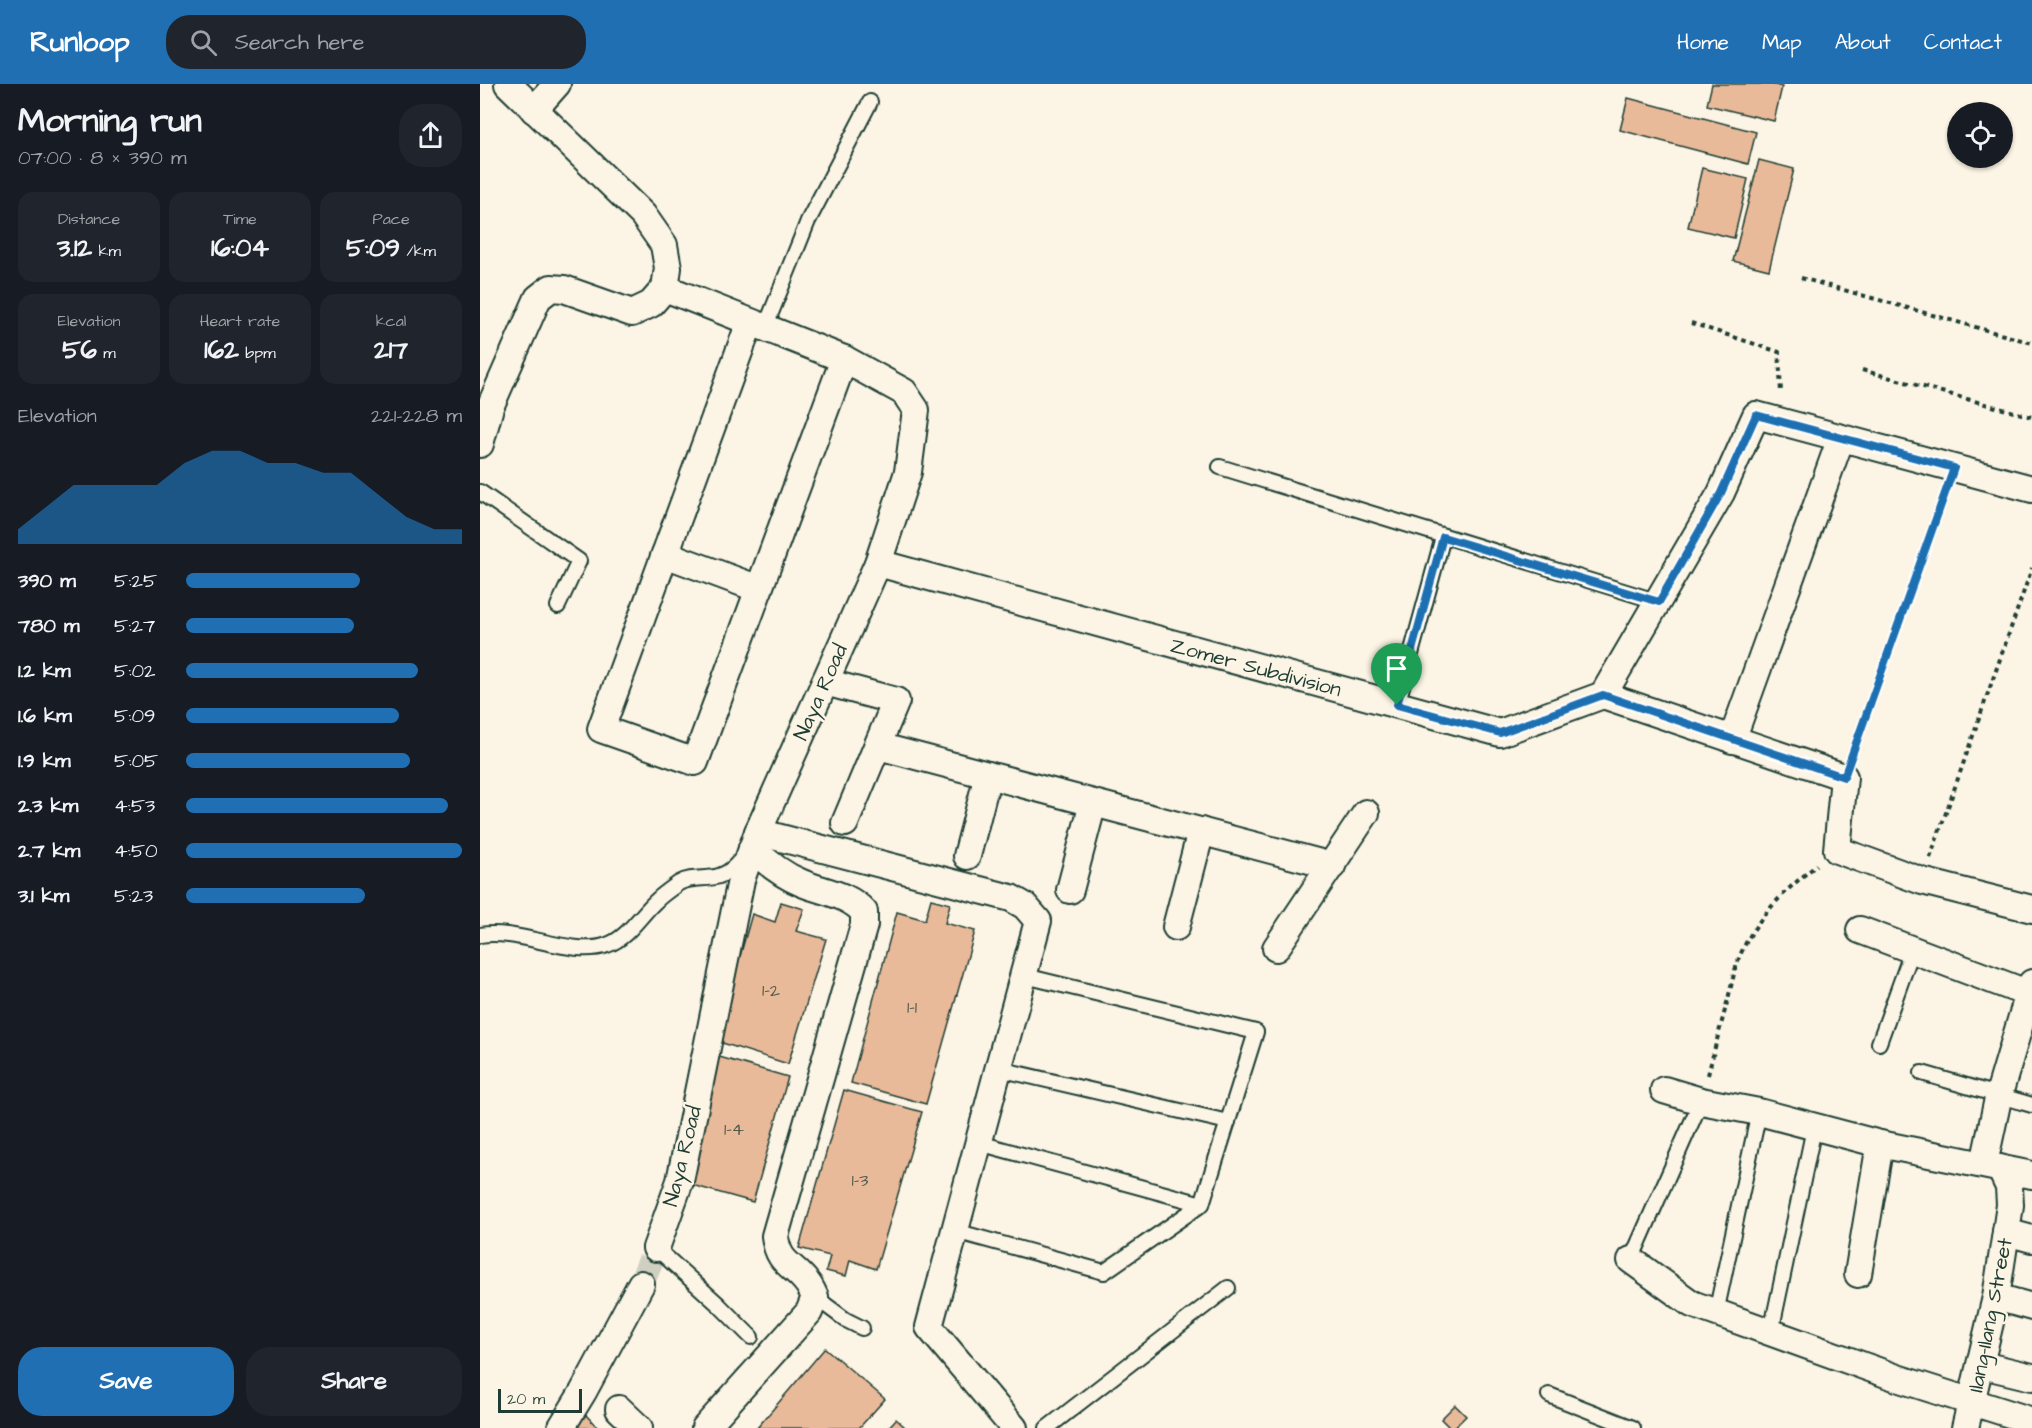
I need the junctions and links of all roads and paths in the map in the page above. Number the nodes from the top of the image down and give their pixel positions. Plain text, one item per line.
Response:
1 (508, 84) edge
2 (557, 84) edge
3 (870, 102) dead end
4 (534, 110) junction
5 (1801, 278) dead end
6 (665, 288) junction
7 (1691, 323) dead end
8 (758, 325) junction
9 (2032, 343) edge
10 (843, 359) junction
11 (1862, 370) dead end
12 (2032, 417) edge
13 (1782, 422) junction
14 (1842, 438) junction
15 (480, 444) edge
16 (1220, 467) dead end
17 (1954, 468) junction
18 (2032, 489) edge
19 (480, 492) edge
20 (1443, 537) junction
21 (665, 554) junction
22 (878, 563) junction
23 (2032, 568) edge
24 (759, 589) junction
25 (1659, 602) junction
26 (558, 606) dead end
27 (825, 682) junction
28 (1603, 695) junction
29 (1397, 705) junction
30 (1732, 740) junction
31 (878, 746) junction
32 (988, 775) junction
33 (1844, 777) junction
34 (1093, 803) junction
35 (1366, 813) dead end
36 (845, 823) dead end
37 (1201, 831) junction
38 (755, 840) junction
39 (1837, 850) junction
40 (967, 856) dead end
41 (1332, 866) junction
42 (1922, 881) junction
43 (1070, 890) dead end
44 (2032, 909) edge
45 (1176, 927) dead end
46 (1860, 930) dead end
47 (480, 935) edge
48 (1276, 948) dead end
49 (1912, 951) junction
50 (1025, 976) junction
51 (2031, 991) edge
52 (1879, 1043) dead end
53 (999, 1069) junction
54 (1922, 1073) dead end
55 (1664, 1090) dead end
56 (1999, 1094) junction
57 (1701, 1101) junction
58 (2032, 1105) edge
59 (1759, 1112) junction
60 (1228, 1122) junction
61 (1814, 1128) junction
62 (979, 1143) junction
63 (1880, 1144) junction
64 (1992, 1166) junction
65 (2032, 1175) edge
66 (1202, 1204) junction
67 (955, 1231) junction
68 (2006, 1232) junction
69 (2032, 1239) edge
70 (656, 1248) joint
71 (1631, 1260) joint
72 (1858, 1274) dead end
73 (641, 1284) tunnel mouth
74 (1228, 1288) dead end
75 (815, 1297) junction
76 (1996, 1298) junction
77 (2032, 1307) edge
78 (1716, 1312) junction
79 (862, 1328) dead end
80 (1771, 1332) junction
81 (751, 1337) dead end
82 (1982, 1365) junction
83 (2032, 1377) edge
84 (1549, 1395) dead end
85 (1972, 1403) junction
86 (619, 1409) dead end
87 (2032, 1421) edge
88 (1628, 1427) edge
89 (561, 1428) edge
90 (639, 1428) edge
91 (705, 1428) edge
92 (1014, 1428) edge
93 (1047, 1428) edge
94 (1965, 1428) edge

1 - 4 street
2 - 4 street
3 - 8 lane
4 - 6 street
5 - 9 path
6 - 8 street, Naya Road
6 - 15 street
7 - 13 path
8 - 10 street, Naya Road
8 - 21 street
10 - 22 street, Naya Road
10 - 24 street
11 - 12 path
13 - 14 street
13 - 25 street
14 - 17 street
14 - 30 street
16 - 20 lane
17 - 18 street
17 - 33 path
19 - 26 lane
20 - 25 lane
20 - 29 lane
21 - 24 street
21 - 24 street
22 - 27 street, Naya Road
22 - 29 street, Zomer Subdivision
23 - 42 path
25 - 28 street
27 - 31 street
27 - 38 street, Naya Road
28 - 29 street, Zomer Subdivision
28 - 30 street
30 - 33 street
31 - 32 street
31 - 36 street
32 - 34 street
32 - 40 street
33 - 39 street
34 - 37 street
34 - 43 street
35 - 41 street
37 - 41 street
37 - 45 street
38 - 47 lane
38 - 50 street
38 - 70 street, Naya Road
38 - 75 street
39 - 42 street
39 - 57 path
41 - 48 street
42 - 44 street
46 - 49 street
49 - 51 street
49 - 52 lane
50 - 53 street
50 - 60 lane
51 - 56 street
53 - 60 lane
53 - 62 street
54 - 56 lane
55 - 57 street
56 - 58 lane
56 - 64 street
57 - 59 street
57 - 71 lane
59 - 61 street
59 - 78 lane
60 - 66 lane
61 - 63 street
61 - 80 lane
62 - 66 lane
62 - 67 street
63 - 64 street
63 - 72 street
64 - 65 street
64 - 68 street, Ilang-Ilang Street
66 - 67 lane
67 - 92 street
68 - 69 street
68 - 76 street, Ilang-Ilang Street
70 - 81 lane
71 - 78 street
73 - 89 street
74 - 93 lane
75 - 79 lane
75 - 91 street
76 - 77 street
76 - 82 street, Ilang-Ilang Street
78 - 80 street
80 - 85 street
82 - 83 street
82 - 85 street, Ilang-Ilang Street
84 - 88 lane
85 - 87 street
85 - 94 street, Ilang-Ilang Street
86 - 90 street

